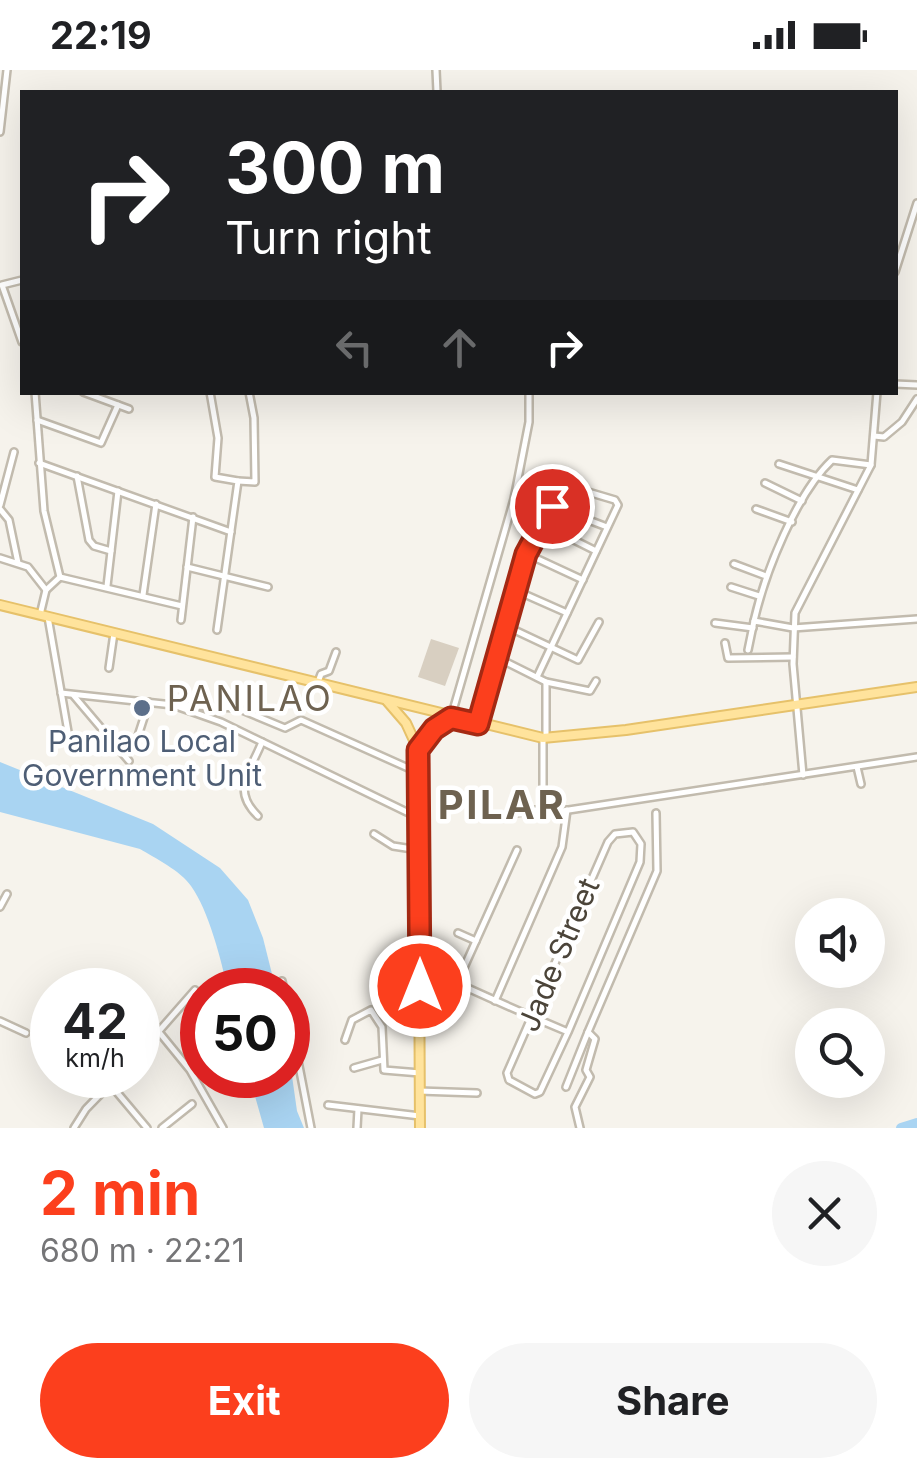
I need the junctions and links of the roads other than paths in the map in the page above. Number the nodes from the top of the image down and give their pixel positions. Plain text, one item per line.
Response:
1 (7, 70) edge
2 (0, 132) edge
3 (917, 202) edge
4 (898, 262) edge
5 (1, 285) edge
6 (20, 337) edge
7 (35, 395) edge
8 (90, 395) edge
9 (211, 395) edge
10 (250, 395) edge
11 (529, 395) edge
12 (878, 395) edge
13 (917, 400) edge
14 (118, 405) junction
15 (129, 409) dead end
16 (37, 420) junction
17 (874, 436) junction
18 (14, 452) dead end
19 (39, 463) junction
20 (779, 464) dead end
21 (871, 465) junction
22 (818, 474) junction
23 (77, 476) junction
24 (238, 481) junction
25 (764, 482) dead end
26 (118, 490) junction
27 (858, 490) junction
28 (803, 501) junction
29 (156, 504) junction
30 (0, 507) edge
31 (564, 507) junction
32 (756, 508) dead end
33 (193, 516) junction
34 (792, 522) junction
35 (542, 524) junction
36 (608, 527) junction
37 (231, 532) junction
38 (111, 551) junction
39 (596, 552) junction
40 (526, 554) junction
41 (0, 558) edge
42 (18, 563) junction
43 (734, 564) dead end
44 (187, 567) junction
45 (226, 574) junction
46 (766, 576) junction
47 (60, 577) junction
48 (582, 580) junction
49 (106, 586) junction
50 (268, 587) dead end
51 (731, 587) dead end
52 (46, 590) junction
53 (515, 590) junction
54 (143, 596) junction
55 (760, 596) junction
56 (0, 605) edge
57 (182, 606) junction
58 (567, 613) junction
59 (44, 616) junction
60 (917, 619) edge
61 (181, 620) dead end
62 (599, 622) dead end
63 (715, 622) dead end
64 (753, 624) junction
65 (506, 626) junction
66 (793, 628) junction
67 (217, 630) dead end
68 (114, 633) junction
69 (725, 643) dead end
70 (551, 647) junction
71 (748, 650) dead end
72 (336, 652) dead end
73 (792, 657) junction
74 (496, 658) junction
75 (109, 668) dead end
76 (537, 677) junction
77 (596, 681) dead end
78 (318, 682) junction
79 (546, 682) junction
80 (917, 687) edge
81 (61, 693) junction
82 (72, 694) junction
83 (383, 698) junction
84 (149, 702) junction
85 (173, 705) junction
86 (796, 706) junction
87 (451, 718) junction
88 (478, 724) junction
89 (544, 738) junction
90 (262, 742) junction
91 (116, 744) junction
92 (71, 749) dead end
93 (418, 750) junction
94 (917, 758) edge
95 (129, 760) dead end
96 (857, 767) junction
97 (418, 773) junction
98 (802, 775) junction
99 (861, 784) dead end
100 (543, 809) junction
101 (568, 810) junction
102 (515, 813) dead end
103 (656, 813) dead end
104 (258, 816) dead end
105 (419, 818) junction
106 (374, 834) dead end
107 (420, 850) junction
108 (517, 850) dead end
109 (6, 894) dead end
110 (0, 907) edge
111 (458, 933) dead end
112 (476, 942) junction
113 (420, 966) junction
114 (457, 983) junction
115 (496, 1001) junction
116 (180, 1007) edge
117 (533, 1017) junction
118 (0, 1021) edge
119 (160, 1030) edge
120 (568, 1032) junction
121 (588, 1032) junction
122 (26, 1033) dead end
123 (160, 1034) edge
124 (345, 1040) dead end
125 (382, 1060) junction
126 (354, 1068) dead end
127 (420, 1073) junction
128 (566, 1087) dead end
129 (420, 1091) junction
130 (477, 1093) dead end
131 (97, 1098) edge
132 (121, 1098) edge
133 (305, 1098) edge
134 (192, 1104) dead end
135 (328, 1105) dead end
136 (358, 1109) junction
137 (420, 1116) junction
138 (74, 1128) edge
139 (146, 1128) edge
140 (162, 1128) edge
141 (223, 1128) edge
142 (311, 1128) edge
143 (357, 1128) edge
144 (420, 1128) edge
145 (580, 1128) edge

1 - 2 street
3 - 4 street
5 - 6 street
7 - 16 street
8 - 14 street
9 - 24 street
10 - 24 street
11 - 87 street
12 - 17 street
13 - 17 street
14 - 15 street
14 - 16 street
16 - 19 street
17 - 21 street
18 - 30 street
19 - 23 street
19 - 47 street
20 - 22 street
21 - 22 street
21 - 27 street
22 - 27 street
22 - 28 street
23 - 26 street
23 - 38 street
24 - 37 street
25 - 28 street
26 - 29 street
26 - 38 street
27 - 66 street
28 - 34 street
29 - 33 street
29 - 54 street
30 - 42 street
31 - 35 street
31 - 36 street
31 - 36 street
32 - 34 street
33 - 37 street
33 - 44 street
34 - 46 street
35 - 39 street
35 - 40 street
36 - 39 street
37 - 45 street
38 - 49 street
39 - 48 street
40 - 48 street
40 - 53 street
41 - 42 street
42 - 52 street
43 - 46 street
44 - 45 street
44 - 57 street
45 - 50 street
45 - 67 street
46 - 55 street
47 - 49 street
47 - 52 street
48 - 58 street
49 - 54 street
51 - 55 street
52 - 59 street
53 - 58 street
53 - 65 street
54 - 57 street
55 - 64 street
56 - 59 main road
57 - 61 street
58 - 70 street
59 - 68 main road
59 - 81 street
60 - 66 street
62 - 70 street
63 - 64 street
64 - 66 street
64 - 71 street
65 - 70 street
65 - 74 street
66 - 73 street
68 - 75 street
68 - 78 main road
69 - 73 street
70 - 76 street
72 - 78 street
73 - 86 street
74 - 76 street
74 - 88 street
76 - 79 street
77 - 79 street
78 - 83 main road
79 - 89 street
80 - 86 main road
81 - 82 street
81 - 92 street
82 - 84 street
82 - 91 street
83 - 87 main road
83 - 93 main road
84 - 85 street
84 - 91 street
85 - 90 street
85 - 97 street
86 - 89 main road
86 - 98 street
87 - 88 main road
87 - 93 main road
88 - 89 main road
89 - 100 street
90 - 104 street
90 - 105 street
91 - 95 street
93 - 97 main road
94 - 96 street
96 - 98 street
96 - 99 street
97 - 105 main road
98 - 101 street
100 - 101 street
100 - 102 street
101 - 115 street
103 - 121 street
105 - 107 main road
106 - 107 street
107 - 113 main road
108 - 112 street
109 - 110 street
111 - 112 street
112 - 114 street
113 - 114 street
113 - 127 main road
114 - 115 street
115 - 117 street
116 - 119 street
117 - 120 street
117 - 120 street, Jade Street
117 - 120 street, Jade Street
118 - 122 street
121 - 128 street
121 - 145 street
123 - 141 street
124 - 125 street
125 - 126 street
125 - 127 street
127 - 129 main road
129 - 130 street
129 - 137 main road
131 - 138 street
132 - 139 street
133 - 142 street
134 - 140 street
135 - 136 street
136 - 137 street
136 - 143 street
137 - 144 main road

